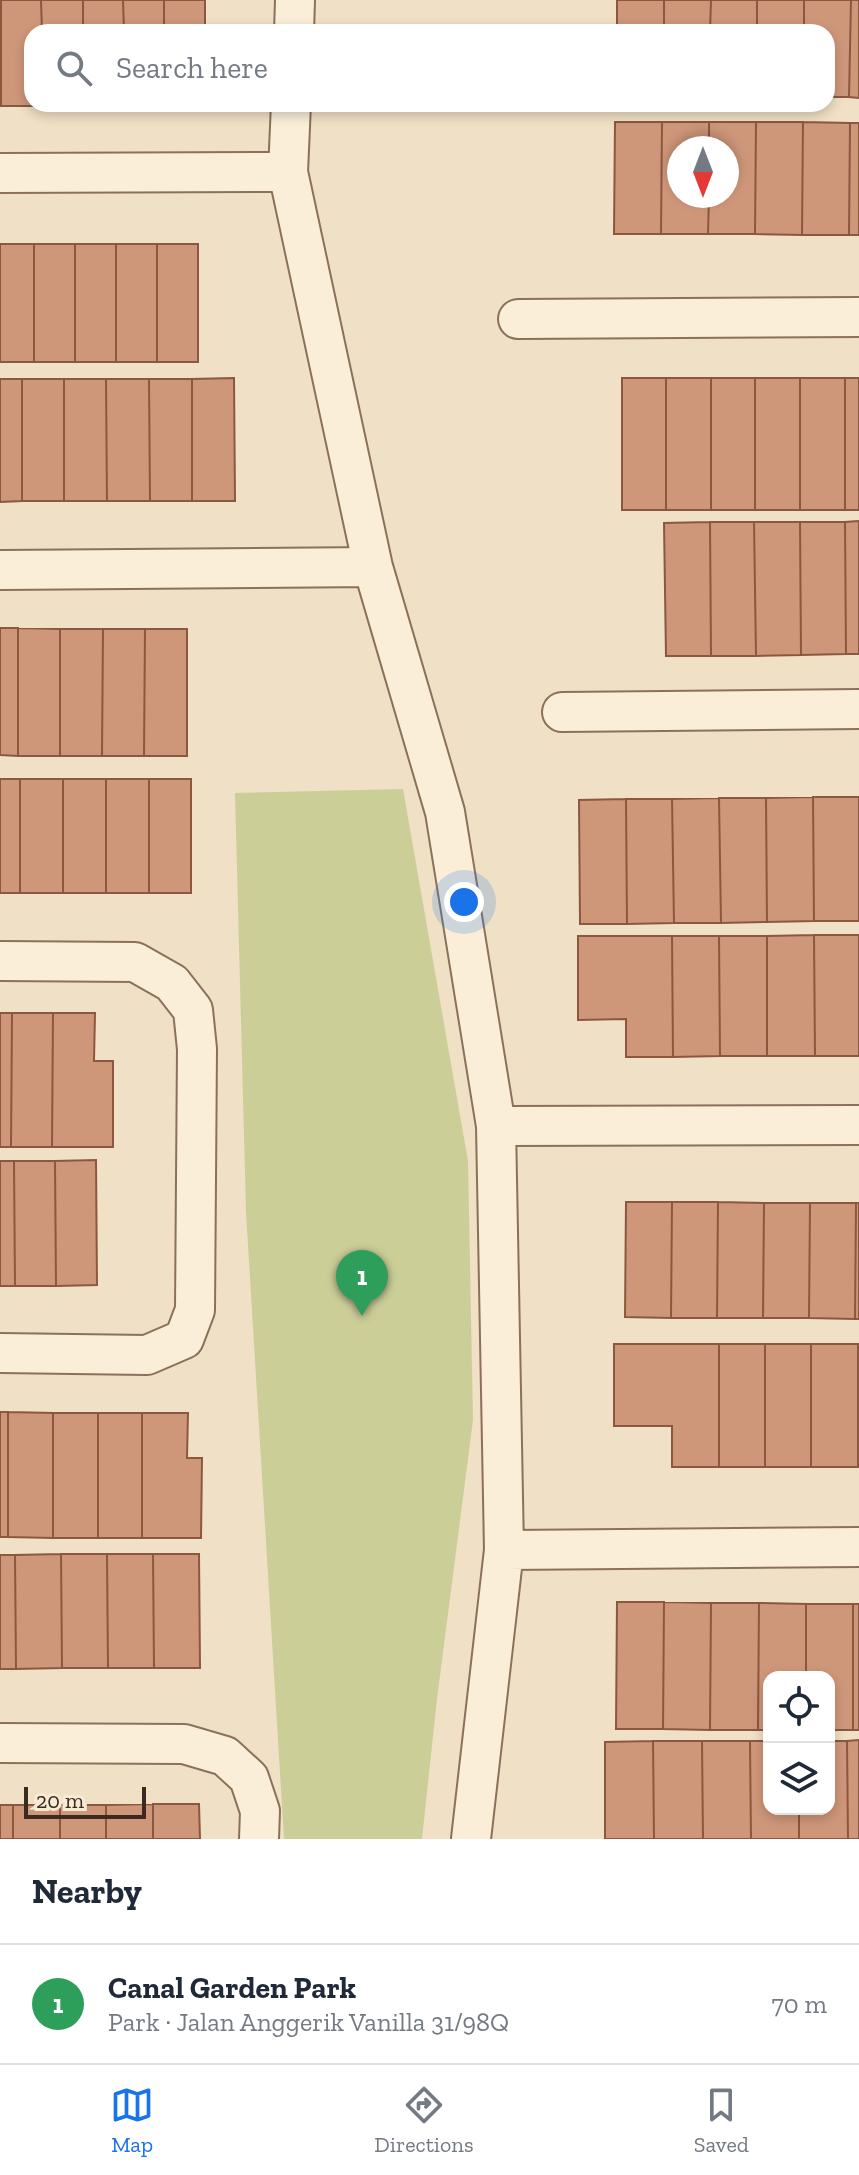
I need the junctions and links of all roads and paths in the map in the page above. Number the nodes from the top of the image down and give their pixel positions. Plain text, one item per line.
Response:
1 (295, 0) edge
2 (294, 24) edge
3 (291, 112) edge
4 (288, 172) junction
5 (0, 173) edge
6 (859, 317) edge
7 (518, 319) dead end
8 (373, 567) junction
9 (0, 570) edge
10 (859, 709) edge
11 (562, 712) dead end
12 (0, 961) edge
13 (859, 1125) edge
14 (496, 1126) junction
15 (0, 1353) edge
16 (859, 1547) edge
17 (504, 1550) junction
18 (0, 1743) edge
19 (259, 1839) edge
20 (471, 1839) edge

1 - 2 street
3 - 4 street
4 - 5 street
4 - 8 street
6 - 7 street
8 - 9 street
8 - 14 street
10 - 11 street
12 - 15 street
13 - 14 street
14 - 17 street
16 - 17 street
17 - 20 street
18 - 19 street

